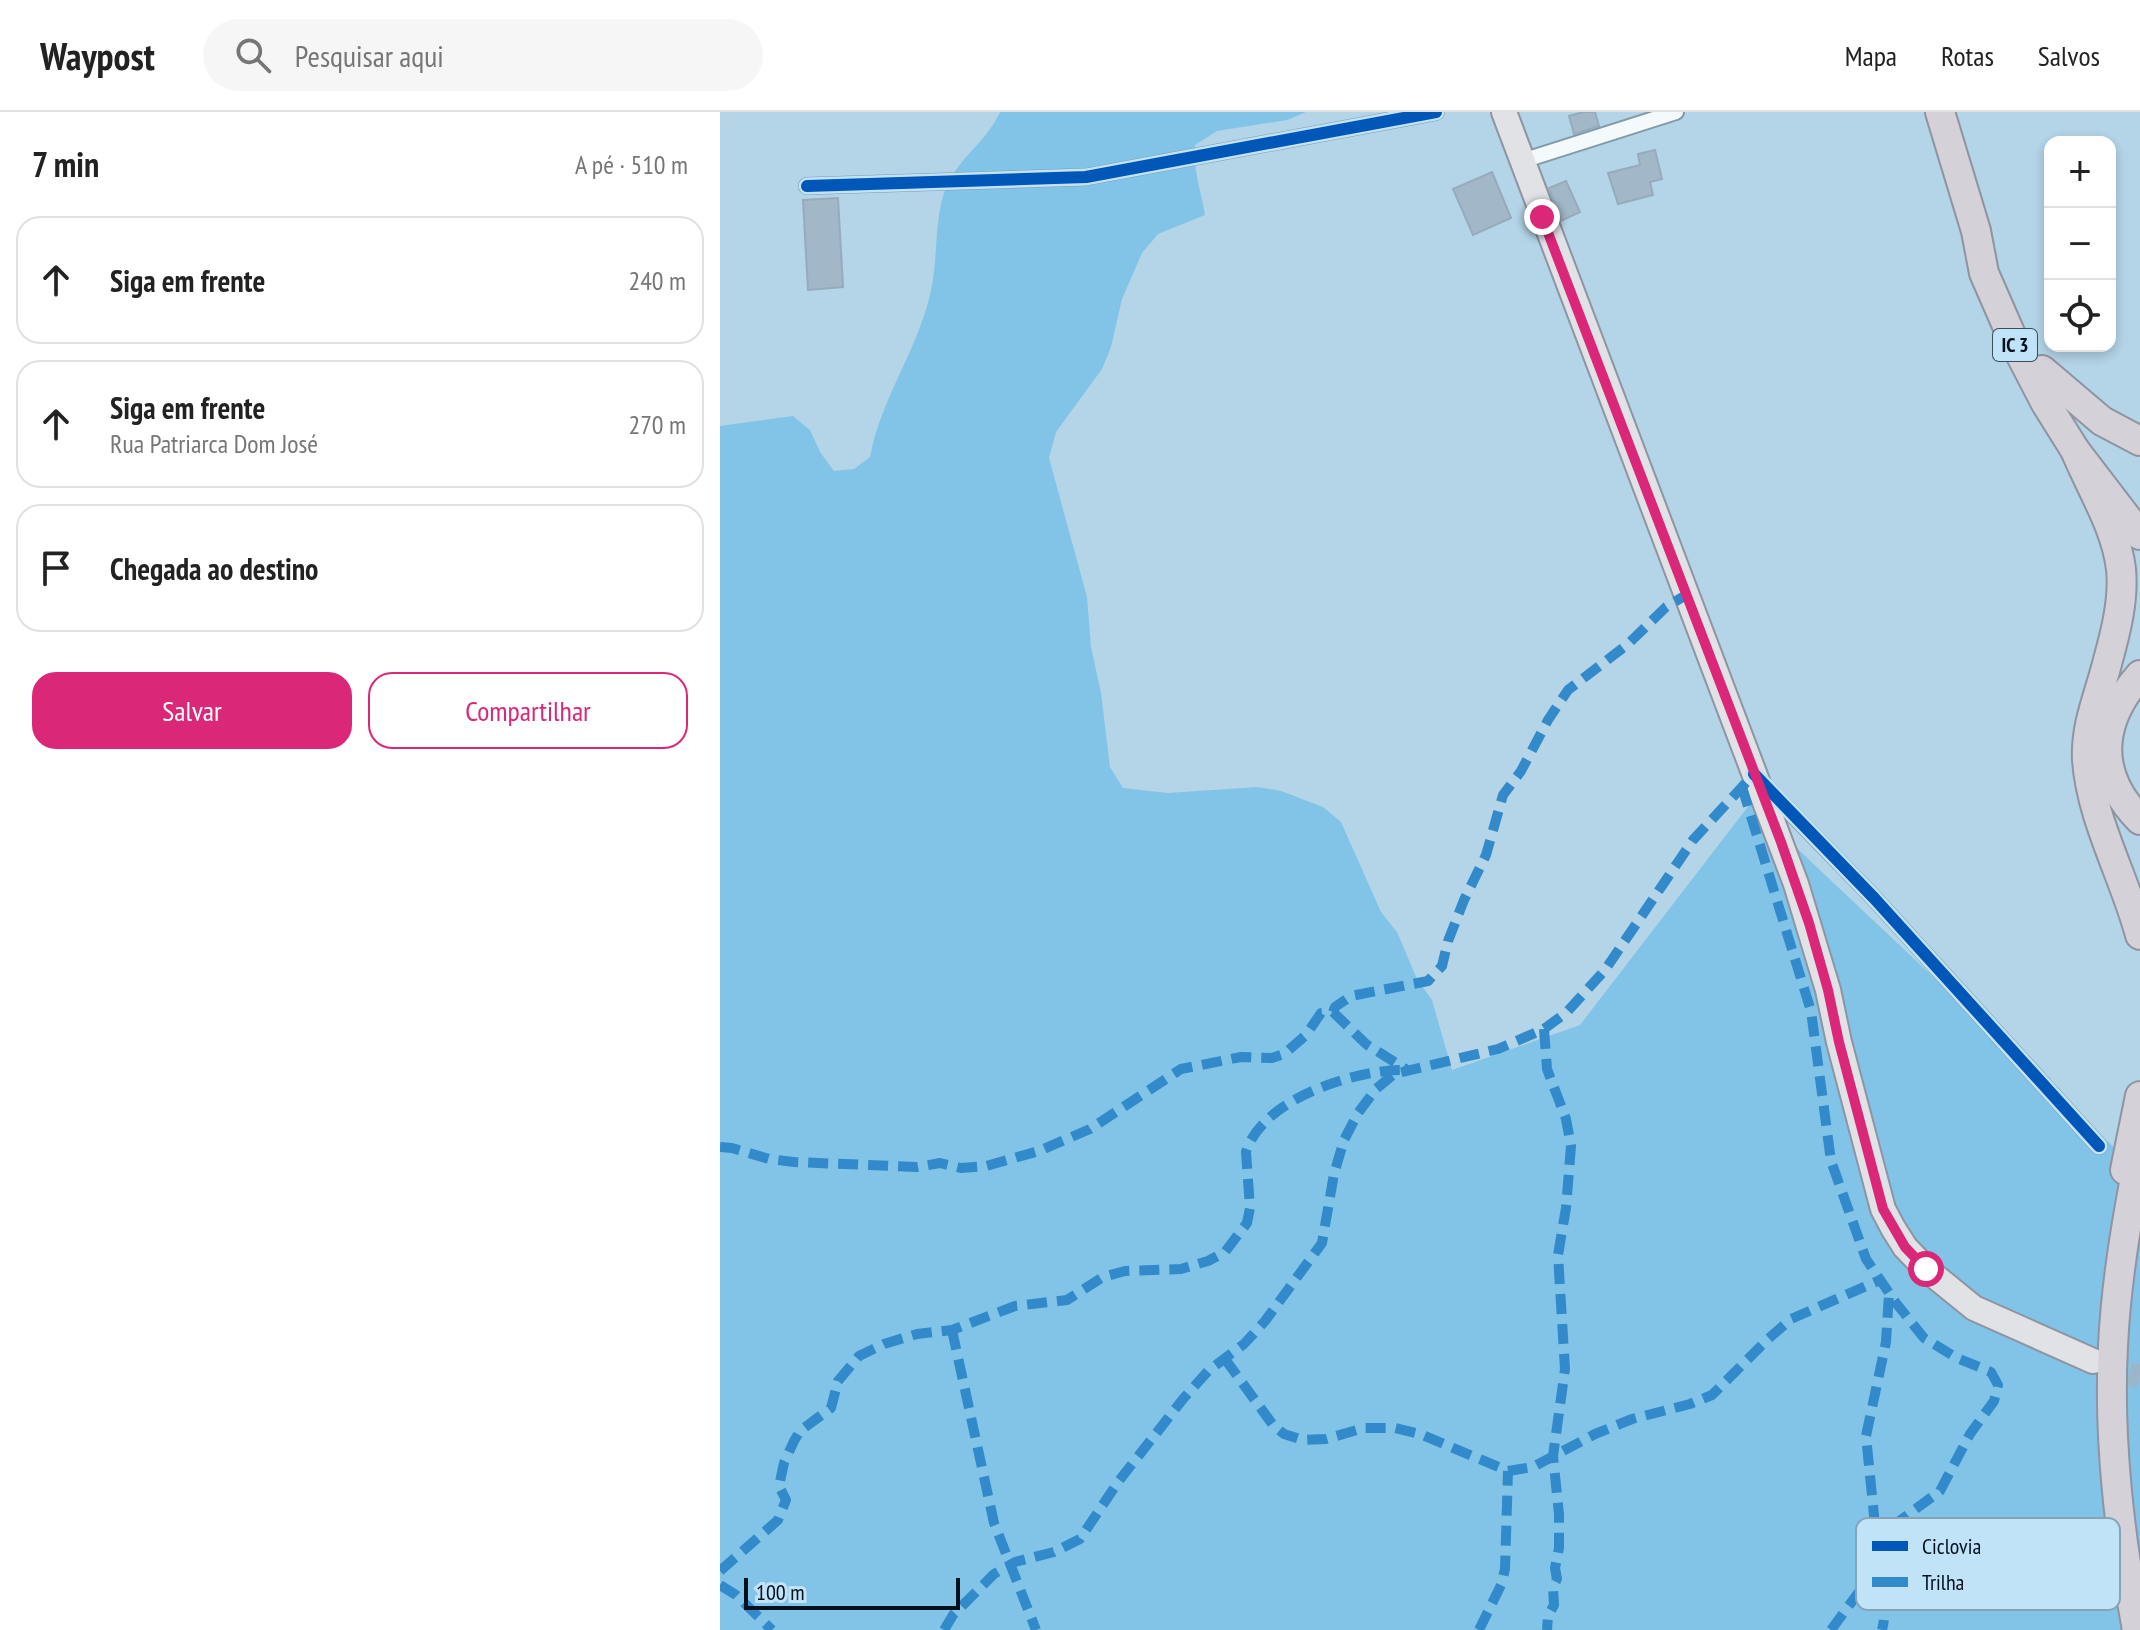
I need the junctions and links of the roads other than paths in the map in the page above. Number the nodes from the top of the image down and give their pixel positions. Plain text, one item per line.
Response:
1 (1436, 112) edge
2 (1504, 112) edge
3 (1676, 112) edge
4 (1940, 112) edge
5 (1522, 161) junction
6 (807, 186) dead end
7 (1976, 231) junction
8 (2042, 370) junction
9 (2140, 441) edge
10 (2075, 450) junction
11 (2140, 514) edge
12 (2140, 535) edge
13 (2140, 675) edge
14 (1754, 774) junction
15 (2140, 820) edge
16 (2140, 935) edge
17 (2140, 1096) edge
18 (2099, 1146) dead end
19 (2140, 1153) edge
20 (2127, 1216) junction
21 (2093, 1361) tunnel mouth
22 (2137, 1630) edge

1 - 6 street
2 - 5 main road
3 - 5 street
4 - 7 highway, IC 3
5 - 14 main road
7 - 8 highway, IC 3
7 - 10 highway, IC 3
8 - 9 highway
8 - 11 highway, IC 3
10 - 12 highway, IC 3
10 - 16 highway
13 - 15 highway
14 - 18 street
14 - 21 main road
17 - 20 highway
19 - 20 highway
20 - 22 highway

